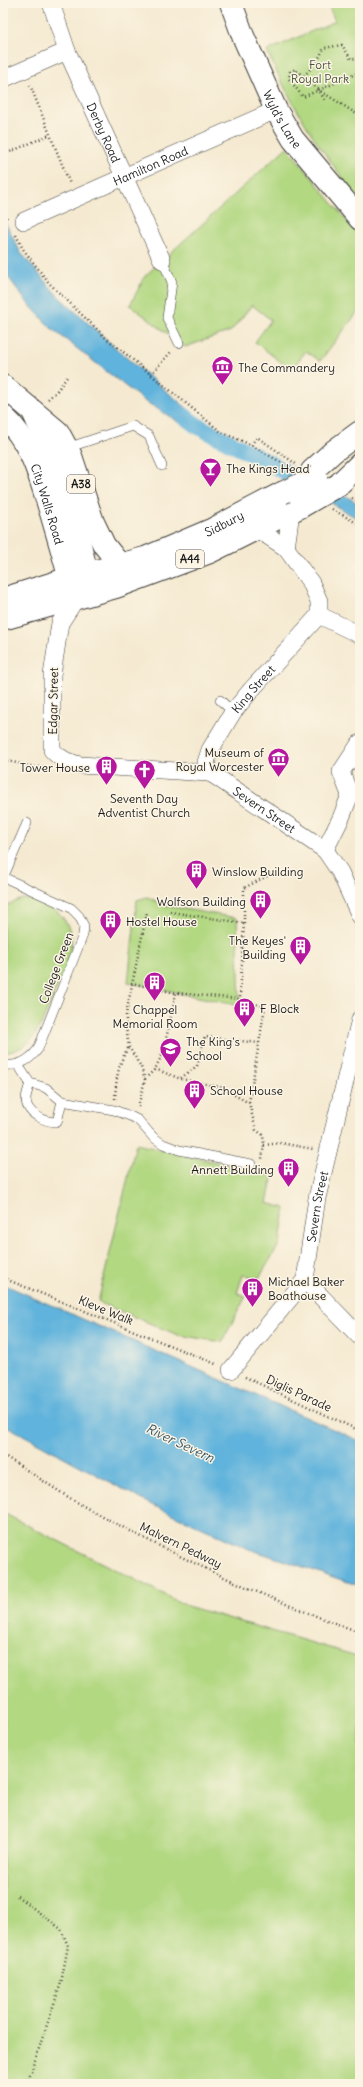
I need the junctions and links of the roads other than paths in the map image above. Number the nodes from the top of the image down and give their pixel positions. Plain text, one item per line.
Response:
1 (51, 3) edge
2 (231, 3) edge
3 (67, 51) junction
4 (3, 79) edge
5 (276, 110) junction
6 (124, 177) junction
7 (360, 219) edge
8 (16, 224) road end
9 (162, 260) joint
10 (179, 343) road end
11 (3, 386) edge
12 (33, 411) junction
13 (3, 416) edge
14 (360, 432) edge
15 (67, 448) junction
16 (360, 451) edge
17 (162, 466) dead end
18 (346, 471) edge
19 (314, 474) junction
20 (297, 503) junction
21 (257, 529) junction
22 (286, 548) junction
23 (120, 565) junction
24 (78, 576) junction
25 (3, 599) edge
26 (75, 600) junction
27 (319, 615) junction
28 (3, 619) edge
29 (360, 635) edge
30 (220, 700) dead end
31 (233, 712) junction
32 (360, 743) edge
33 (80, 765) joint
34 (209, 773) junction
35 (27, 823) dead end
36 (325, 850) junction
37 (3, 877) edge
38 (360, 916) edge
39 (360, 1019) edge
40 (3, 1065) edge
41 (18, 1065) junction
42 (30, 1083) junction
43 (62, 1101) junction
44 (251, 1164) road end
45 (305, 1280) junction
46 (360, 1336) edge
47 (231, 1370) road end

1 - 3 street, Derby Road
2 - 5 main road, Wyld's Lane
3 - 4 street
3 - 6 street, Derby Road
5 - 6 street, Hamilton Road
5 - 7 main road, Wyld's Lane
6 - 8 street, Hamilton Road
6 - 9 street, Derby Road
9 - 10 lane
11 - 12 main road, City Walls Road / A38
12 - 15 main road, City Walls Road / A38
12 - 24 main road, City Walls Road / A38
13 - 24 main road, City Walls Road / A38
14 - 19 main road, A44
15 - 17 lane
15 - 23 main road, City Walls Road / A38
16 - 18 main road
18 - 19 main road, A44
18 - 20 main road, Sidbury / A44, bridge
19 - 20 main road, A44, bridge
20 - 21 main road, Sidbury / A44
20 - 22 street
20 - 23 main road, Sidbury / A44
21 - 22 street
21 - 26 main road, Sidbury / A44
22 - 27 street
23 - 24 main road, Sidbury / A44
24 - 25 main road, A44
24 - 26 main road, City Walls Road / A38
26 - 28 main road, A44
26 - 33 street, Edgar Street
27 - 29 street
27 - 31 street, King Street
30 - 31 lane
31 - 34 street, King Street
32 - 36 street
33 - 34 street, Severn Street
34 - 36 street, Severn Street
35 - 37 lane, College Green
36 - 38 street, Severn Street
37 - 41 lane, College Green
39 - 45 street, Severn Street
40 - 41 lane
41 - 42 lane
42 - 43 lane
42 - 43 lane
43 - 44 lane
45 - 46 street
45 - 47 street

